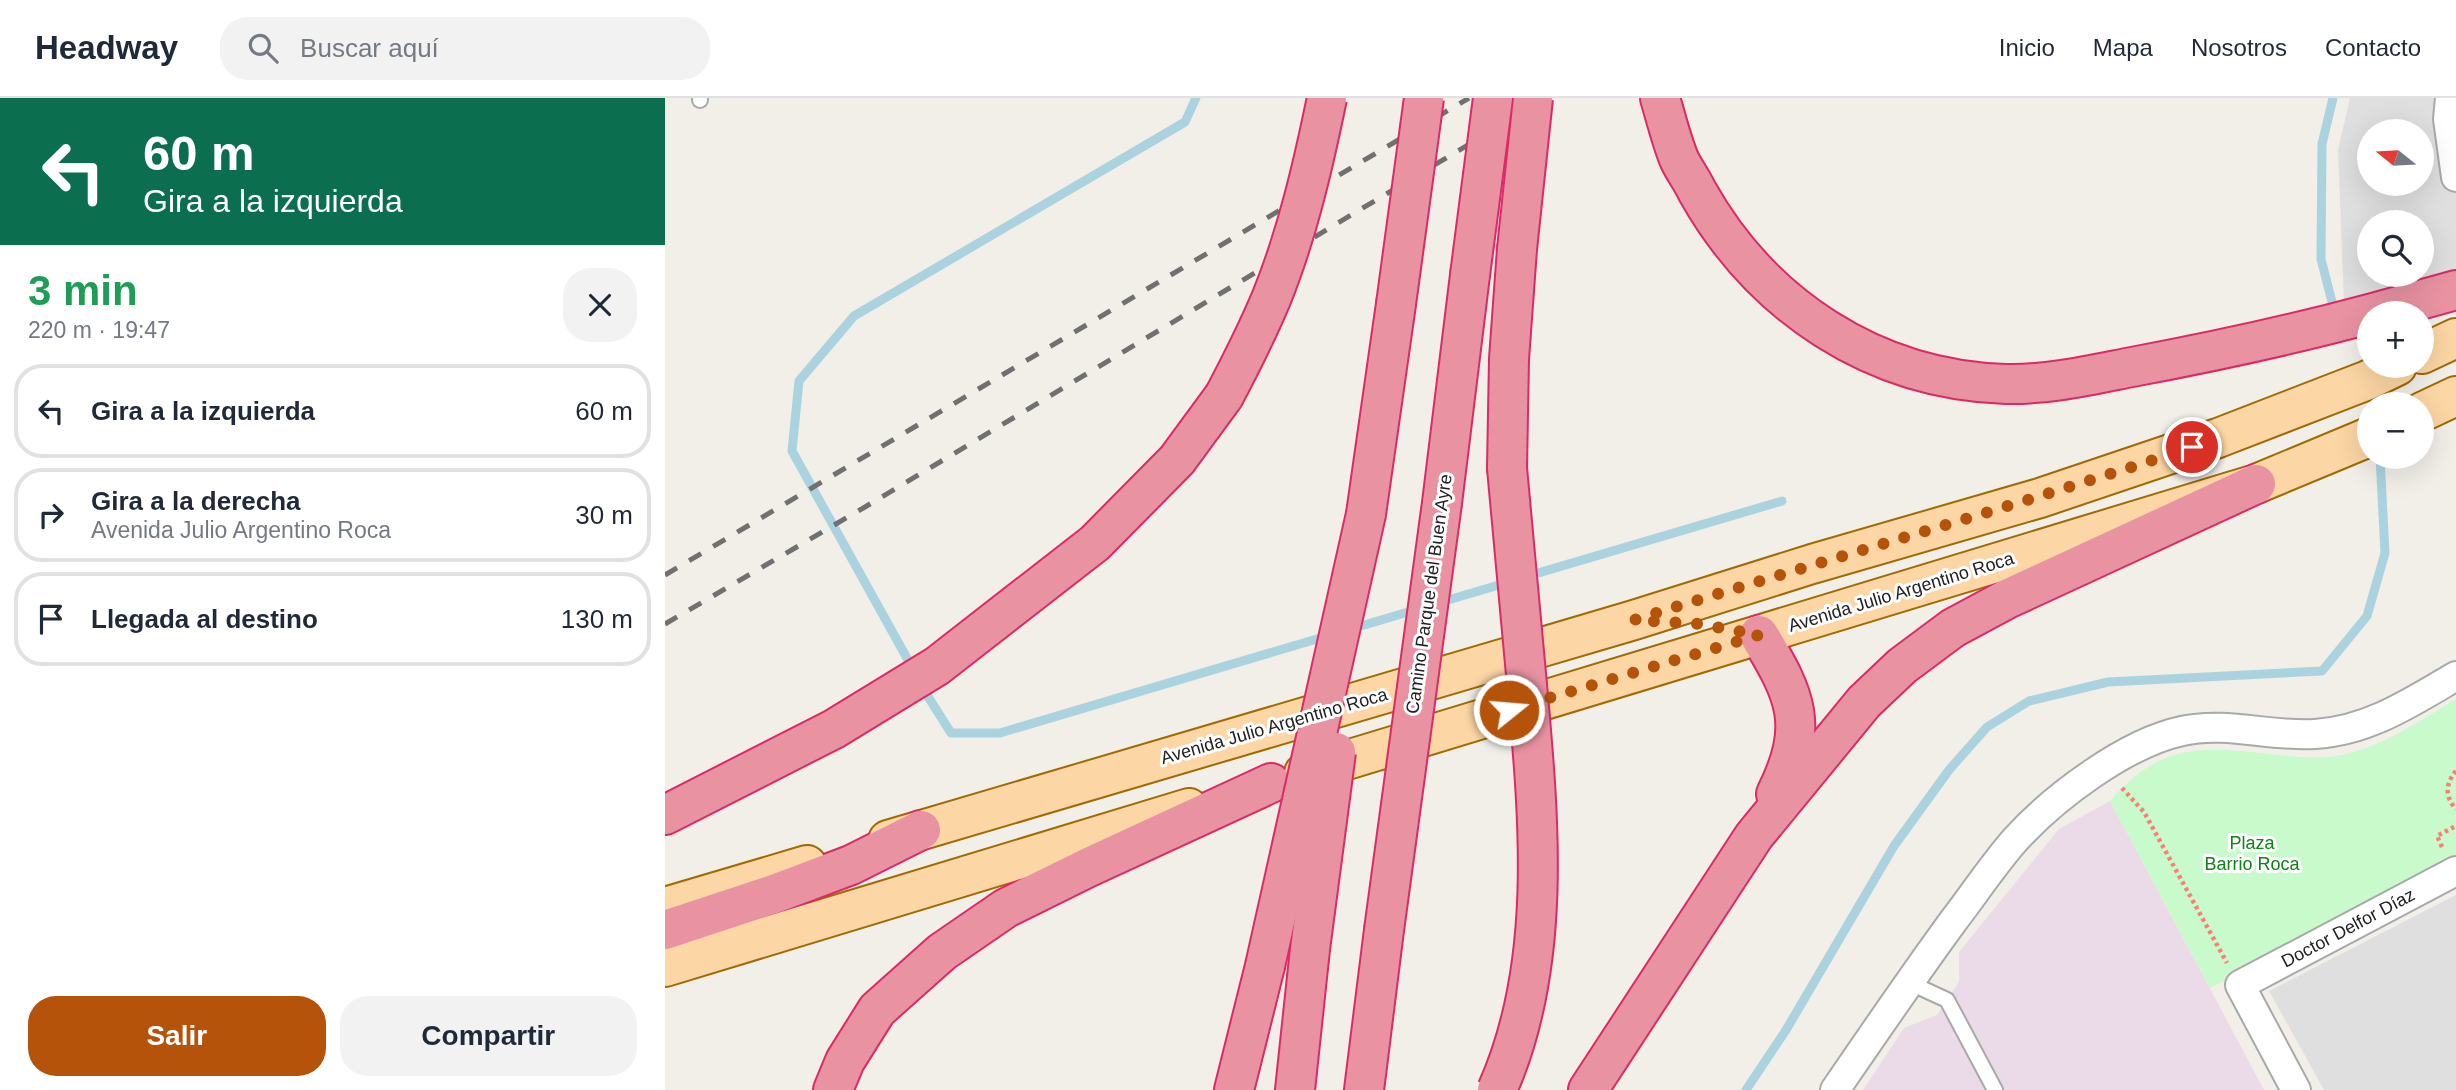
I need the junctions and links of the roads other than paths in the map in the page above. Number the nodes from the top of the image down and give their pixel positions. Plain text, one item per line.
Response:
1 (1327, 98) edge
2 (1424, 98) edge
3 (1493, 98) edge
4 (1533, 98) edge
5 (1660, 98) edge
6 (2450, 98) edge
7 (2456, 177) edge
8 (2456, 290) edge
9 (2417, 301) edge
10 (2357, 317) edge
11 (2456, 338) edge
12 (2434, 348) edge
13 (2372, 378) edge
14 (2456, 396) edge
15 (2434, 406) edge
16 (2357, 442) edge
17 (2256, 484) junction
18 (1367, 508) junction
19 (1634, 620) junction
20 (1759, 635) junction
21 (2456, 676) edge
22 (1271, 783) junction
23 (665, 815) edge
24 (921, 830) junction
25 (1754, 836) junction
26 (2456, 871) edge
27 (665, 907) edge
28 (665, 930) edge
29 (665, 967) edge
30 (1908, 982) junction
31 (833, 1090) edge
32 (1234, 1090) edge
33 (1295, 1090) edge
34 (1364, 1090) edge
35 (1497, 1090) edge
36 (1588, 1090) edge
37 (1835, 1090) edge
38 (1995, 1090) edge
39 (2296, 1090) edge

1 - 23 highway, bridge
2 - 18 highway, bridge
3 - 34 highway, Camino Parque del Buen Ayre, bridge
4 - 35 highway, bridge
5 - 10 highway
6 - 7 street
8 - 9 highway
11 - 12 main road
13 - 19 main road, Avenida Julio Argentino Roca
14 - 15 main road
16 - 17 main road, Avenida Julio Argentino Roca
17 - 20 main road, Avenida Julio Argentino Roca
17 - 25 highway
18 - 32 highway, bridge
18 - 33 highway, bridge
19 - 20 main road
19 - 24 main road, Avenida Julio Argentino Roca
20 - 22 main road, Avenida Julio Argentino Roca
20 - 25 highway
21 - 30 street
22 - 29 main road, Avenida Julio Argentino Roca
22 - 31 highway
24 - 27 main road, Avenida Julio Argentino Roca
24 - 28 highway
25 - 36 highway
26 - 39 street, Doctor Delfor Díaz
30 - 37 street
30 - 38 lane

